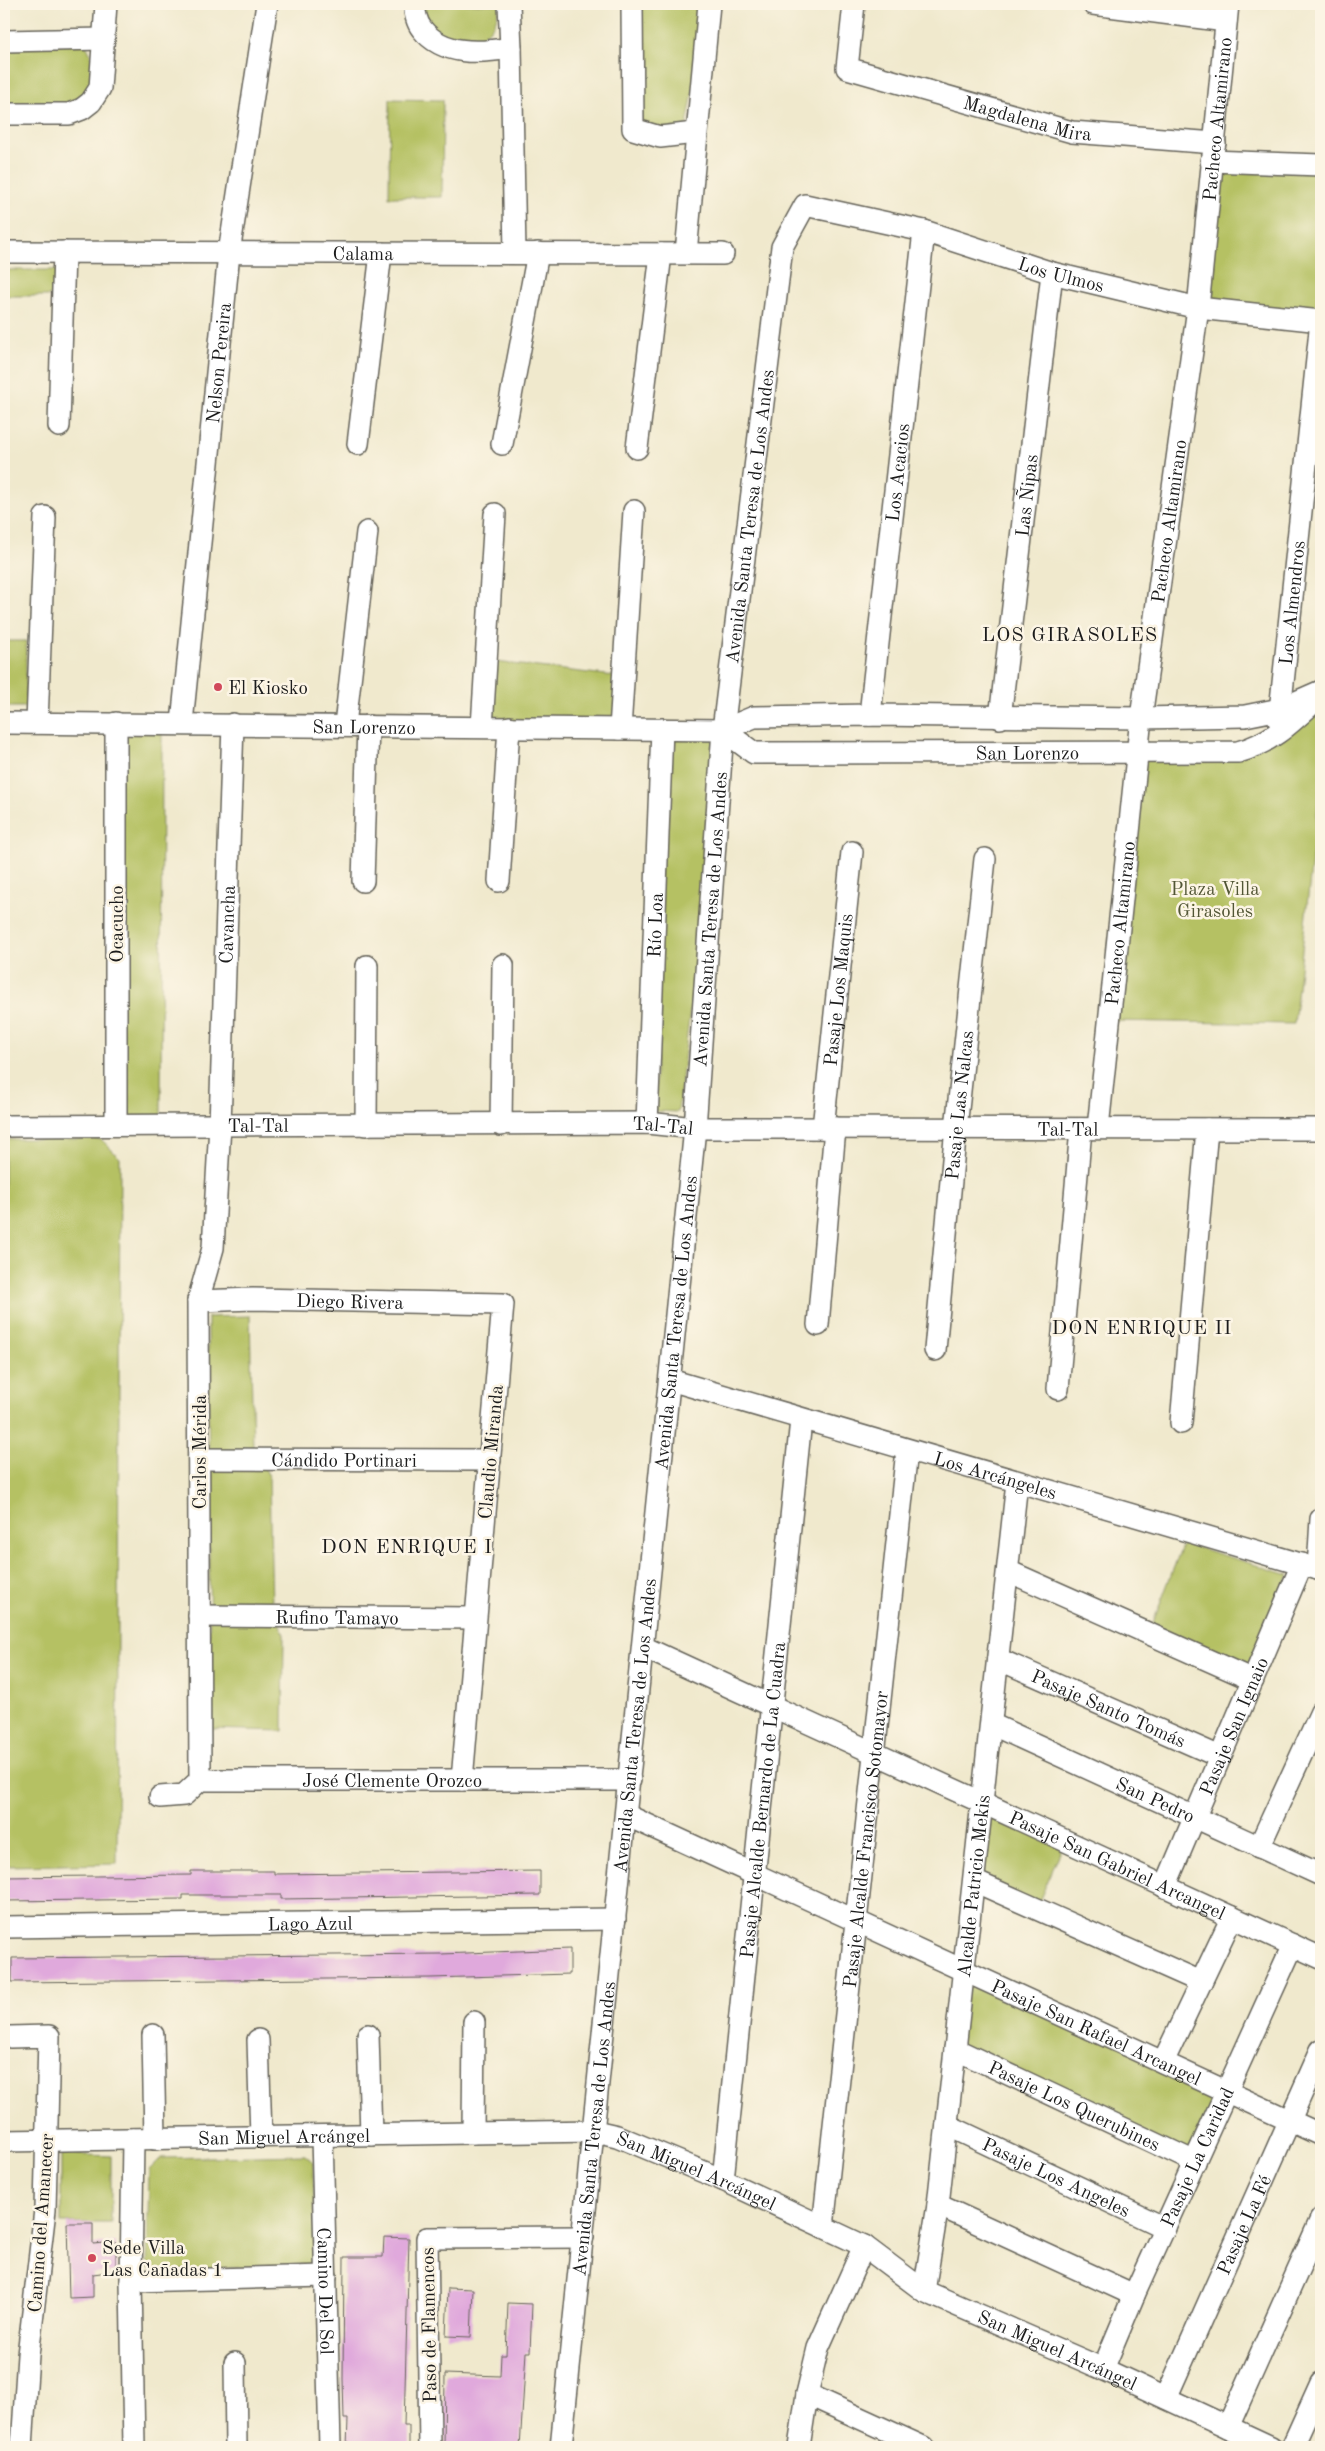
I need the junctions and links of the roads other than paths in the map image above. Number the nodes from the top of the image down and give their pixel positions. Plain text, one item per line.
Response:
1 (106, 4) edge
2 (267, 4) edge
3 (415, 4) edge
4 (509, 4) edge
5 (632, 4) edge
6 (709, 4) edge
7 (854, 4) edge
8 (1093, 4) edge
9 (1227, 12) edge
10 (104, 39) junction
11 (4, 41) edge
12 (511, 48) junction
13 (4, 114) edge
14 (695, 133) junction
15 (1213, 152) junction
16 (1321, 165) edge
17 (805, 205) joint
18 (924, 231) junction
19 (4, 252) edge
20 (64, 252) junction
21 (229, 253) junction
22 (381, 253) junction
23 (515, 253) junction
24 (538, 253) junction
25 (661, 254) junction
26 (686, 254) junction
27 (723, 254) dead end
28 (1052, 273) junction
29 (1198, 308) junction
30 (1321, 321) edge
31 (59, 426) dead end
32 (358, 444) dead end
33 (502, 444) dead end
34 (637, 448) dead end
35 (634, 511) dead end
36 (495, 514) dead end
37 (45, 518) dead end
38 (367, 532) dead end
39 (1321, 691) edge
40 (1321, 696) edge
41 (1280, 710) junction
42 (870, 715) junction
43 (1000, 718) junction
44 (1141, 718) junction
45 (4, 723) edge
46 (37, 723) junction
47 (116, 723) junction
48 (182, 723) junction
49 (233, 724) junction
50 (345, 726) junction
51 (368, 726) junction
52 (482, 727) junction
53 (509, 727) junction
54 (620, 729) junction
55 (662, 729) junction
56 (723, 730) junction
57 (1277, 735) junction
58 (1137, 752) junction
59 (852, 852) dead end
60 (984, 859) dead end
61 (363, 881) dead end
62 (499, 881) dead end
63 (503, 965) dead end
64 (367, 966) dead end
65 (647, 1123) junction
66 (116, 1124) junction
67 (220, 1125) junction
68 (366, 1125) junction
69 (501, 1125) junction
70 (4, 1126) edge
71 (695, 1128) junction
72 (829, 1128) junction
73 (956, 1128) junction
74 (1089, 1128) junction
75 (1207, 1129) junction
76 (1321, 1129) edge
77 (198, 1301) junction
78 (504, 1304) joint
79 (818, 1325) dead end
80 (935, 1350) dead end
81 (670, 1380) junction
82 (1058, 1389) dead end
83 (801, 1420) junction
84 (1181, 1423) dead end
85 (907, 1450) junction
86 (199, 1459) junction
87 (490, 1460) junction
88 (1017, 1482) junction
89 (1321, 1519) edge
90 (1314, 1568) edge
91 (1008, 1571) junction
92 (199, 1616) junction
93 (475, 1618) junction
94 (643, 1647) junction
95 (998, 1659) junction
96 (1253, 1680) junction
97 (771, 1707) junction
98 (1321, 1712) edge
99 (991, 1724) junction
100 (874, 1754) junction
101 (1220, 1757) junction
102 (200, 1780) junction
103 (462, 1780) junction
104 (630, 1780) junction
105 (160, 1797) dead end
106 (982, 1803) junction
107 (626, 1815) junction
108 (1194, 1818) junction
109 (1259, 1847) junction
110 (753, 1873) junction
111 (1321, 1875) edge
112 (974, 1881) junction
113 (1165, 1887) junction
114 (1232, 1917) junction
115 (616, 1919) junction
116 (855, 1921) junction
117 (4, 1927) edge
118 (1293, 1945) junction
119 (1321, 1958) edge
120 (962, 1970) junction
121 (1201, 1982) junction
122 (474, 2022) dead end
123 (153, 2035) dead end
124 (368, 2035) dead end
125 (10, 2037) dead end
126 (258, 2040) dead end
127 (955, 2049) junction
128 (1321, 2050) edge
129 (1163, 2062) junction
130 (1227, 2092) junction
131 (1289, 2120) junction
132 (947, 2125) junction
133 (595, 2131) junction
134 (473, 2133) junction
135 (372, 2135) junction
136 (1321, 2135) edge
137 (322, 2136) junction
138 (261, 2137) junction
139 (132, 2139) junction
140 (155, 2139) junction
141 (47, 2140) junction
142 (4, 2141) edge
143 (1195, 2162) junction
144 (723, 2180) junction
145 (938, 2205) junction
146 (1321, 2219) edge
147 (823, 2227) junction
148 (1165, 2228) junction
149 (583, 2237) junction
150 (864, 2246) junction
151 (326, 2276) junction
152 (131, 2281) junction
153 (924, 2291) junction
154 (1134, 2295) junction
155 (235, 2363) dead end
156 (1103, 2369) junction
157 (1321, 2383) edge
158 (807, 2394) junction
159 (1166, 2398) junction
160 (1228, 2427) junction
161 (22, 2447) edge
162 (134, 2447) edge
163 (236, 2447) edge
164 (330, 2447) edge
165 (430, 2447) edge
166 (561, 2447) edge
167 (799, 2447) edge
168 (924, 2447) edge
169 (1271, 2447) edge
170 (1292, 2447) edge

1 - 10 street
2 - 21 street, Nelson Pereira
3 - 12 street
4 - 12 street
5 - 14 street
6 - 14 street
7 - 15 street, Magdalena Mira
8 - 9 street
9 - 15 street, Pacheco Altamirano
10 - 11 street
10 - 13 street
12 - 23 street
14 - 26 street
15 - 16 street, Magdalena Mira
15 - 29 street, Pacheco Altamirano
17 - 18 street, Los Ulmos
17 - 56 street, Avenida Santa Teresa de Los Andes
18 - 28 street, Los Ulmos
18 - 42 street, Los Acacios
19 - 20 street, Calama
20 - 21 street, Calama
20 - 31 street
21 - 22 street, Calama
21 - 48 street, Nelson Pereira
22 - 23 street, Calama
22 - 32 street
23 - 24 street, Calama
24 - 25 street, Calama
24 - 33 street
25 - 26 street, Calama
25 - 34 street
26 - 27 street, Calama
28 - 29 street, Los Ulmos
28 - 43 street, Las Ñipas
29 - 30 street, Los Ulmos
29 - 44 street, Pacheco Altamirano
30 - 41 street, Los Almendros
35 - 54 street
36 - 52 street
37 - 46 street
38 - 50 street
39 - 41 street, San Lorenzo
40 - 57 street, San Lorenzo
41 - 44 street, San Lorenzo
41 - 57 street, Los Almendros
42 - 43 street, San Lorenzo
42 - 56 street, San Lorenzo
43 - 44 street, San Lorenzo
44 - 58 street, Pacheco Altamirano
45 - 46 street, San Lorenzo
46 - 47 street, San Lorenzo
47 - 48 street, San Lorenzo
47 - 66 street, Ocacucho
48 - 49 street, San Lorenzo
49 - 50 street, San Lorenzo
49 - 67 street, Cavancha
50 - 51 street, San Lorenzo
51 - 52 street, San Lorenzo
51 - 61 street
52 - 53 street, San Lorenzo
53 - 54 street, San Lorenzo
53 - 62 street
54 - 55 street, San Lorenzo
55 - 56 street, San Lorenzo
55 - 65 street, Río Loa
56 - 58 street, San Lorenzo
56 - 71 street, Avenida Santa Teresa de Los Andes
57 - 58 street, San Lorenzo
58 - 74 street, Pacheco Altamirano
59 - 72 street, Pasaje Los Maquis
60 - 73 street, Pasaje Las Nalcas
63 - 69 street
64 - 68 street
65 - 69 street, Tal-Tal
65 - 71 street, Tal-Tal
66 - 67 street, Tal-Tal
66 - 70 street, Tal-Tal
67 - 68 street, Tal-Tal
67 - 77 street, Carlos Mérida
68 - 69 street, Tal-Tal
71 - 72 street, Tal-Tal
71 - 81 street, Avenida Santa Teresa de Los Andes
72 - 73 street, Tal-Tal
72 - 79 street, Pasaje Los Maquis
73 - 74 street, Tal-Tal
73 - 80 street, Pasaje Las Nalcas
74 - 75 street, Tal-Tal
74 - 82 street, Pacheco Altamirano
75 - 76 street, Tal-Tal
75 - 84 street
77 - 78 street, Diego Rivera
77 - 86 street, Carlos Mérida
78 - 87 street, Claudio Miranda
81 - 83 street, Los Arcángeles
81 - 94 street, Avenida Santa Teresa de Los Andes
83 - 85 street, Los Arcángeles
83 - 97 street, Pasaje Alcalde Bernardo de La Cuadra
85 - 88 street, Los Arcángeles
85 - 100 street, Pasaje Alcalde Francisco Sotomayor
86 - 87 street, Cándido Portinari
86 - 92 street, Carlos Mérida
87 - 93 street, Claudio Miranda
88 - 90 street, Los Arcángeles
88 - 91 street, Alcalde Patricio Mekis
89 - 90 street, Pasaje San Ignaio
90 - 96 street, Pasaje San Ignaio
91 - 95 street, Alcalde Patricio Mekis
91 - 96 street
92 - 93 street, Rufino Tamayo
92 - 102 street, Carlos Mérida
93 - 103 street, Claudio Miranda
94 - 97 street, Pasaje San Gabriel Arcangel
94 - 104 street, Avenida Santa Teresa de Los Andes
95 - 99 street, Alcalde Patricio Mekis
95 - 101 street, Pasaje Santo Tomás
96 - 101 street, Pasaje San Ignaio
97 - 100 street, Pasaje San Gabriel Arcangel
97 - 110 street, Pasaje Alcalde Bernardo de La Cuadra
98 - 109 street
99 - 106 street, Alcalde Patricio Mekis
99 - 108 street, San Pedro
100 - 106 street, Pasaje San Gabriel Arcangel
100 - 116 street, Pasaje Alcalde Francisco Sotomayor
101 - 108 street, Pasaje San Ignaio
102 - 103 street, José Clemente Orozco
102 - 105 street
103 - 104 street, José Clemente Orozco
104 - 107 street, Avenida Santa Teresa de Los Andes
106 - 112 street, Alcalde Patricio Mekis
106 - 113 street, Pasaje San Gabriel Arcangel
107 - 110 street, Pasaje San Rafael Arcangel
107 - 115 street, Avenida Santa Teresa de Los Andes
108 - 109 street, San Pedro
108 - 113 street, Pasaje San Ignaio
109 - 111 street, San Pedro
110 - 116 street, Pasaje San Rafael Arcangel
110 - 144 street, Pasaje Alcalde Bernardo de La Cuadra
112 - 120 street, Alcalde Patricio Mekis
112 - 121 street
113 - 114 street, Pasaje San Gabriel Arcangel
114 - 118 street, Pasaje San Gabriel Arcangel
114 - 121 street
115 - 117 street, Lago Azul
115 - 133 street, Avenida Santa Teresa de Los Andes
116 - 120 street, Pasaje San Rafael Arcangel
116 - 147 street, Pasaje Alcalde Francisco Sotomayor
118 - 119 street, Pasaje San Gabriel Arcangel
118 - 130 street, Pasaje La Caridad
120 - 127 street, Alcalde Patricio Mekis
120 - 129 street, Pasaje San Rafael Arcangel
121 - 129 street
122 - 134 street
123 - 140 street
124 - 135 street
125 - 141 street, Camino del Amanecer
126 - 138 street
127 - 132 street, Alcalde Patricio Mekis
127 - 143 street, Pasaje Los Querubines
128 - 131 street, Pasaje La Fé
129 - 130 street, Pasaje San Rafael Arcangel
130 - 131 street, Pasaje San Rafael Arcangel
130 - 143 street, Pasaje La Caridad
131 - 136 street, Pasaje San Rafael Arcangel
131 - 159 street, Pasaje La Fé
132 - 145 street, Alcalde Patricio Mekis
132 - 148 street, Pasaje Los Angeles
133 - 134 street, San Miguel Arcángel
133 - 144 street, San Miguel Arcángel
133 - 149 street, Avenida Santa Teresa de Los Andes
134 - 135 street, San Miguel Arcángel
135 - 137 street, San Miguel Arcángel
137 - 138 street, San Miguel Arcángel
137 - 151 street, Camino Del Sol
138 - 140 street, San Miguel Arcángel
139 - 140 street, San Miguel Arcángel
139 - 141 street, San Miguel Arcángel
139 - 152 street
141 - 142 street, San Miguel Arcángel
141 - 161 street, Camino del Amanecer
143 - 148 street, Pasaje La Caridad
144 - 147 street, San Miguel Arcángel
145 - 153 street, Alcalde Patricio Mekis
145 - 154 street
146 - 160 street
147 - 150 street, San Miguel Arcángel
148 - 154 street, Pasaje La Caridad
149 - 165 street, Paso de Flamencos
149 - 166 street, Avenida Santa Teresa de Los Andes
150 - 153 street, San Miguel Arcángel
150 - 158 street
151 - 152 street
151 - 164 street, Camino Del Sol
152 - 162 street
153 - 156 street, San Miguel Arcángel
154 - 156 street, Pasaje La Caridad
155 - 163 street
156 - 159 street, San Miguel Arcángel
157 - 170 street
158 - 167 street
158 - 168 street
159 - 160 street, San Miguel Arcángel
160 - 169 street, San Miguel Arcángel

